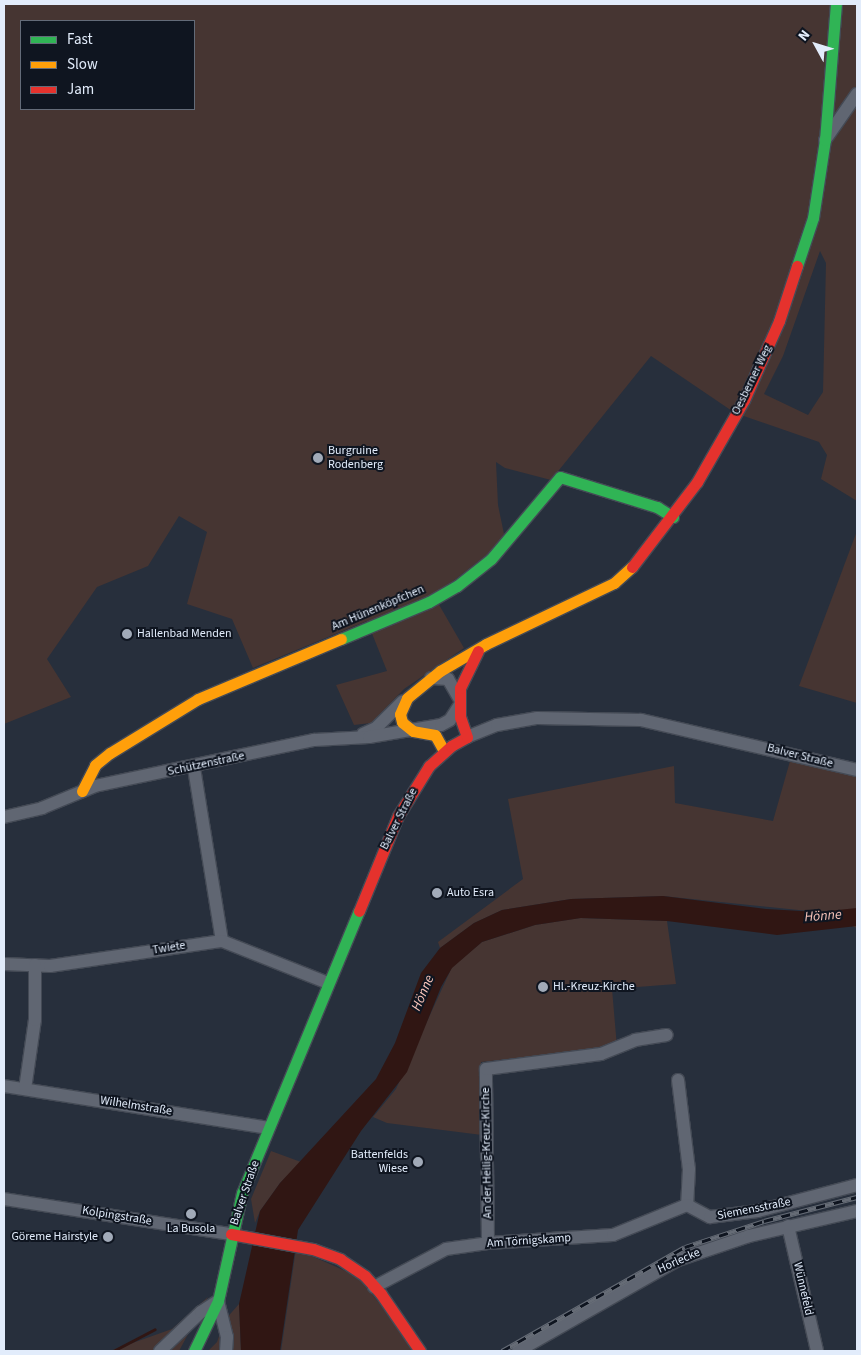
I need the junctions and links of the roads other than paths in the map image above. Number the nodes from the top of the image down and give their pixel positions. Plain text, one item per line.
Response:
1 (836, 4) edge
2 (857, 94) edge
3 (825, 140) junction
4 (673, 517) junction
5 (486, 644) junction
6 (431, 678) junction
7 (407, 698) junction
8 (459, 702) junction
9 (413, 731) junction
10 (356, 736) junction
11 (467, 737) junction
12 (444, 751) junction
13 (194, 768) junction
14 (857, 770) edge
15 (82, 791) junction
16 (4, 817) edge
17 (222, 941) junction
18 (4, 964) edge
19 (35, 965) junction
20 (328, 983) junction
21 (667, 1035) dead end
22 (678, 1080) dead end
23 (4, 1086) edge
24 (25, 1089) junction
25 (268, 1128) junction
26 (857, 1185) edge
27 (4, 1199) edge
28 (687, 1204) junction
29 (857, 1211) edge
30 (788, 1226) junction
31 (231, 1234) junction
32 (488, 1243) junction
33 (374, 1287) junction
34 (218, 1301) junction
35 (160, 1351) edge
36 (194, 1351) edge
37 (226, 1351) edge
38 (420, 1351) edge
39 (518, 1351) edge
40 (817, 1351) edge

1 - 3 street, Oesberner Weg
2 - 3 street
3 - 4 street, Oesberner Weg
4 - 5 street, Oesberner Weg
4 - 15 street, Am Hünenköpfchen
5 - 6 street, Oesberner Weg
5 - 8 street, Oesberner Weg
6 - 7 street, Oesberner Weg
6 - 8 street, Oesberner Weg
7 - 9 street
7 - 10 street, Oesberner Weg
8 - 9 street, Schützenstraße
8 - 11 street, Oesberner Weg
9 - 10 street, Schützenstraße
9 - 12 street, Schützenstraße
10 - 13 street, Schützenstraße
11 - 12 street, Balver Straße
11 - 14 street, Balver Straße
12 - 20 street, Balver Straße
13 - 15 street, Schützenstraße
13 - 17 street
15 - 16 street, Schützenstraße
17 - 19 street, Twiete
17 - 20 street, Twiete
18 - 19 street, Twiete
19 - 24 street
20 - 25 street, Balver Straße
21 - 32 street, An der Heilig-Kreuz-Kirche
22 - 28 street
23 - 24 street, Wilhelmstraße
24 - 25 street, Wilhelmstraße
25 - 31 street, Balver Straße
26 - 28 street, Siemensstraße
27 - 31 street, Kolpingstraße
28 - 32 street, Am Törnigskamp
29 - 30 street, Horlecke
30 - 39 street, Horlecke
30 - 40 street, Wünnefeld
31 - 33 street
31 - 34 street, Balver Straße
32 - 33 street, Am Törnigskamp
33 - 38 street
34 - 35 street
34 - 36 street, Balver Straße
34 - 37 street

